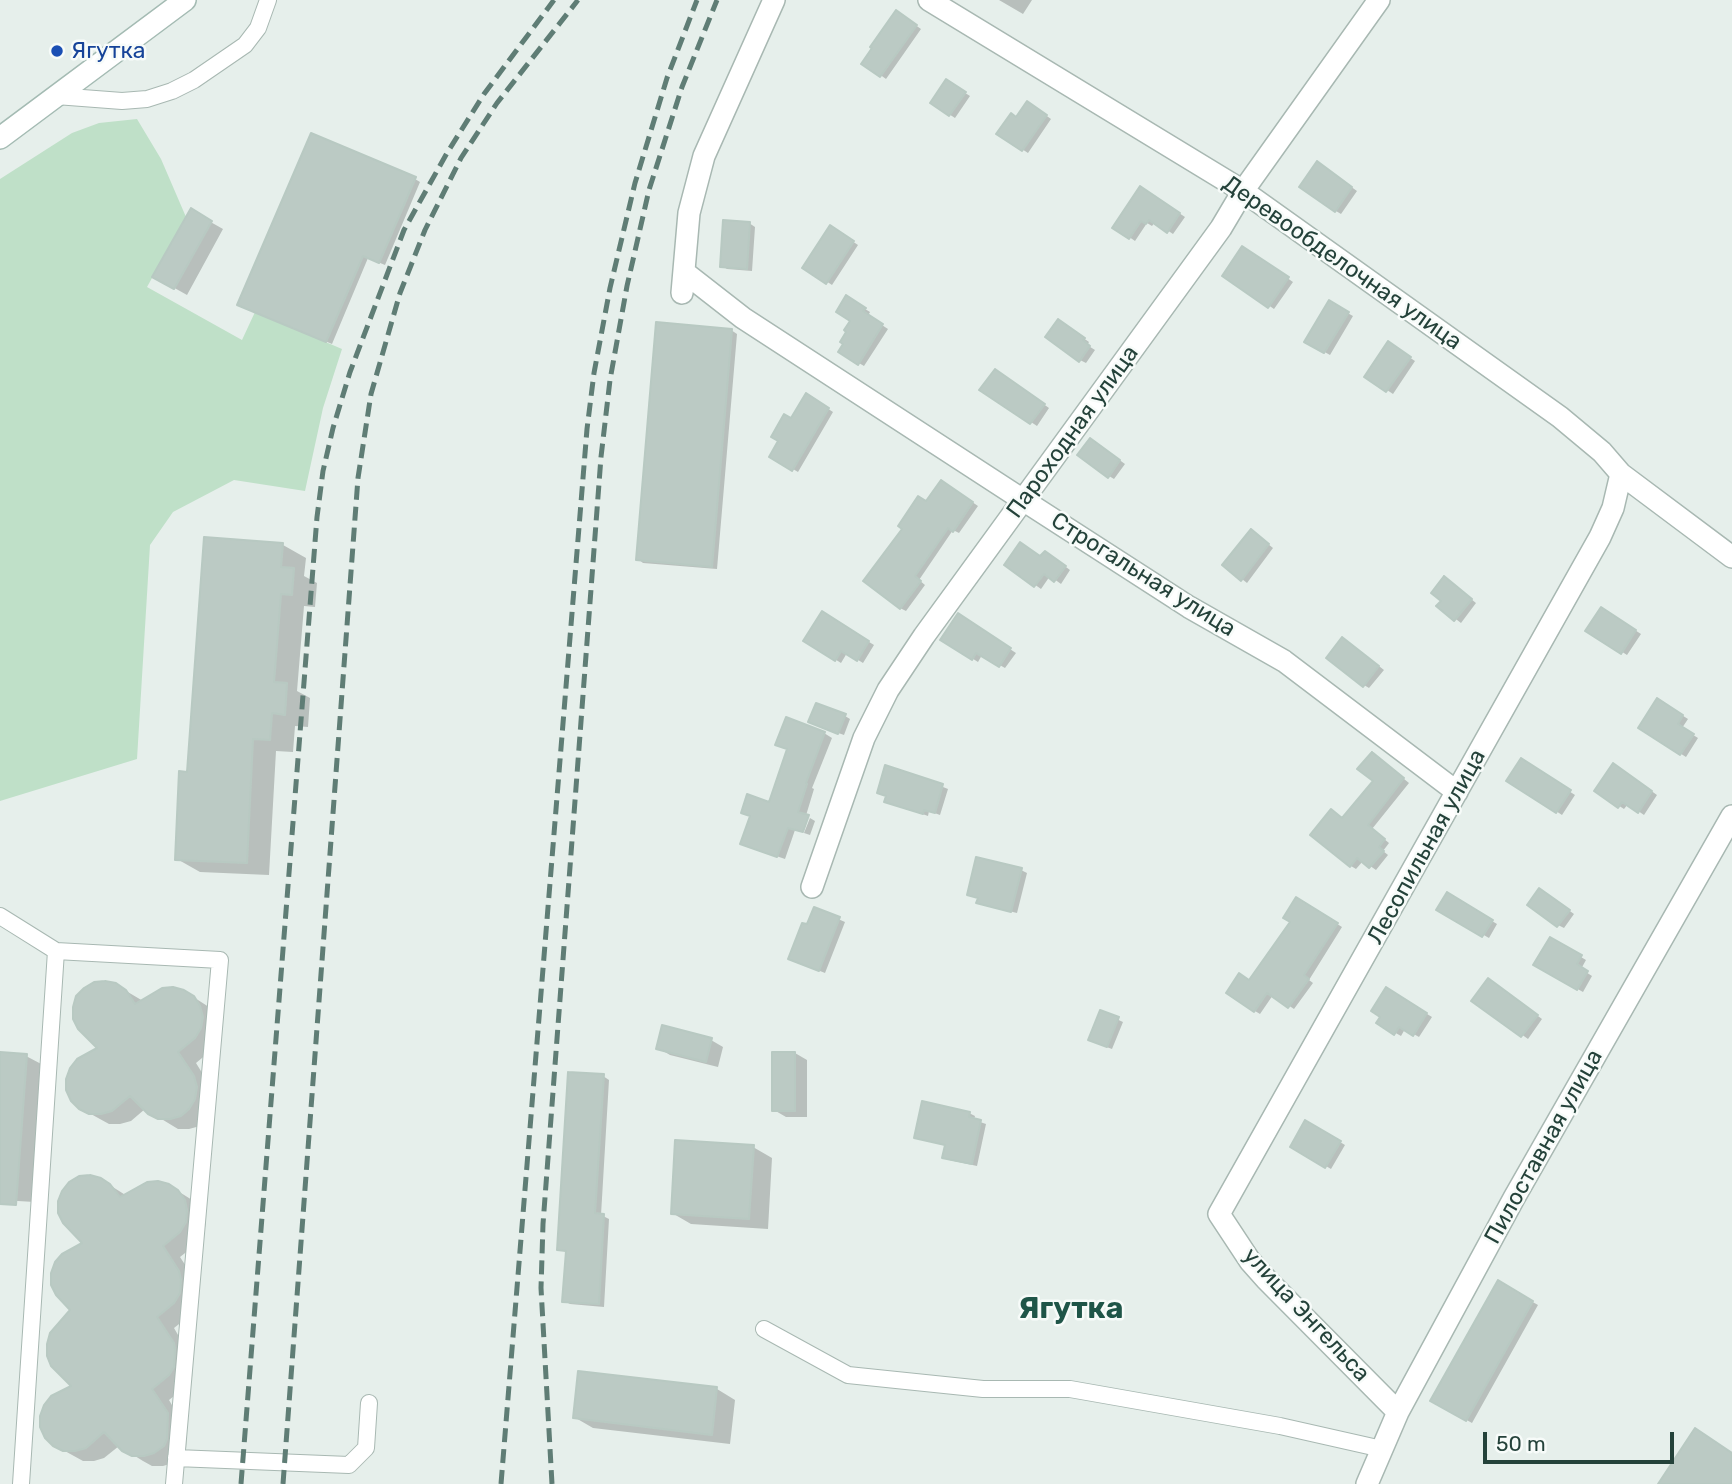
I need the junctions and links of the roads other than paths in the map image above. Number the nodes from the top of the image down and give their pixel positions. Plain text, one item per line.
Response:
1 (185, 0) edge
2 (268, 0) edge
3 (774, 0) edge
4 (929, 0) edge
5 (1379, 0) edge
6 (56, 96) junction
7 (0, 138) edge
8 (1244, 191) junction
9 (684, 272) junction
10 (682, 293) dead end
11 (1622, 474) junction
12 (1023, 500) junction
13 (1732, 556) edge
14 (1457, 792) junction
15 (1732, 817) edge
16 (812, 887) dead end
17 (0, 916) edge
18 (56, 951) junction
19 (1219, 1214) joint
20 (764, 1329) dead end
21 (369, 1403) dead end
22 (1398, 1412) junction
23 (1382, 1448) junction
24 (176, 1458) junction
25 (21, 1484) edge
26 (174, 1484) edge
27 (1367, 1484) edge

1 - 6 street
2 - 6 lane
3 - 9 street
4 - 8 street, Деревообделочная улица
5 - 8 street, Пароходная улица
6 - 7 street
8 - 11 street, Деревообделочная улица
8 - 12 street, Пароходная улица
9 - 10 street
9 - 12 street, Строгальная улица
11 - 13 street, Деревообделочная улица
11 - 14 street, Лесопильная улица
12 - 14 street, Строгальная улица
12 - 16 street, Пароходная улица
14 - 19 street, Лесопильная улица
15 - 22 street, Пилоставная улица
17 - 18 lane
18 - 24 lane
18 - 25 lane
19 - 22 street, улица Энгельса
20 - 23 lane
21 - 24 lane
22 - 23 street, Пилоставная улица
23 - 27 street, Пилоставная улица
24 - 26 lane

